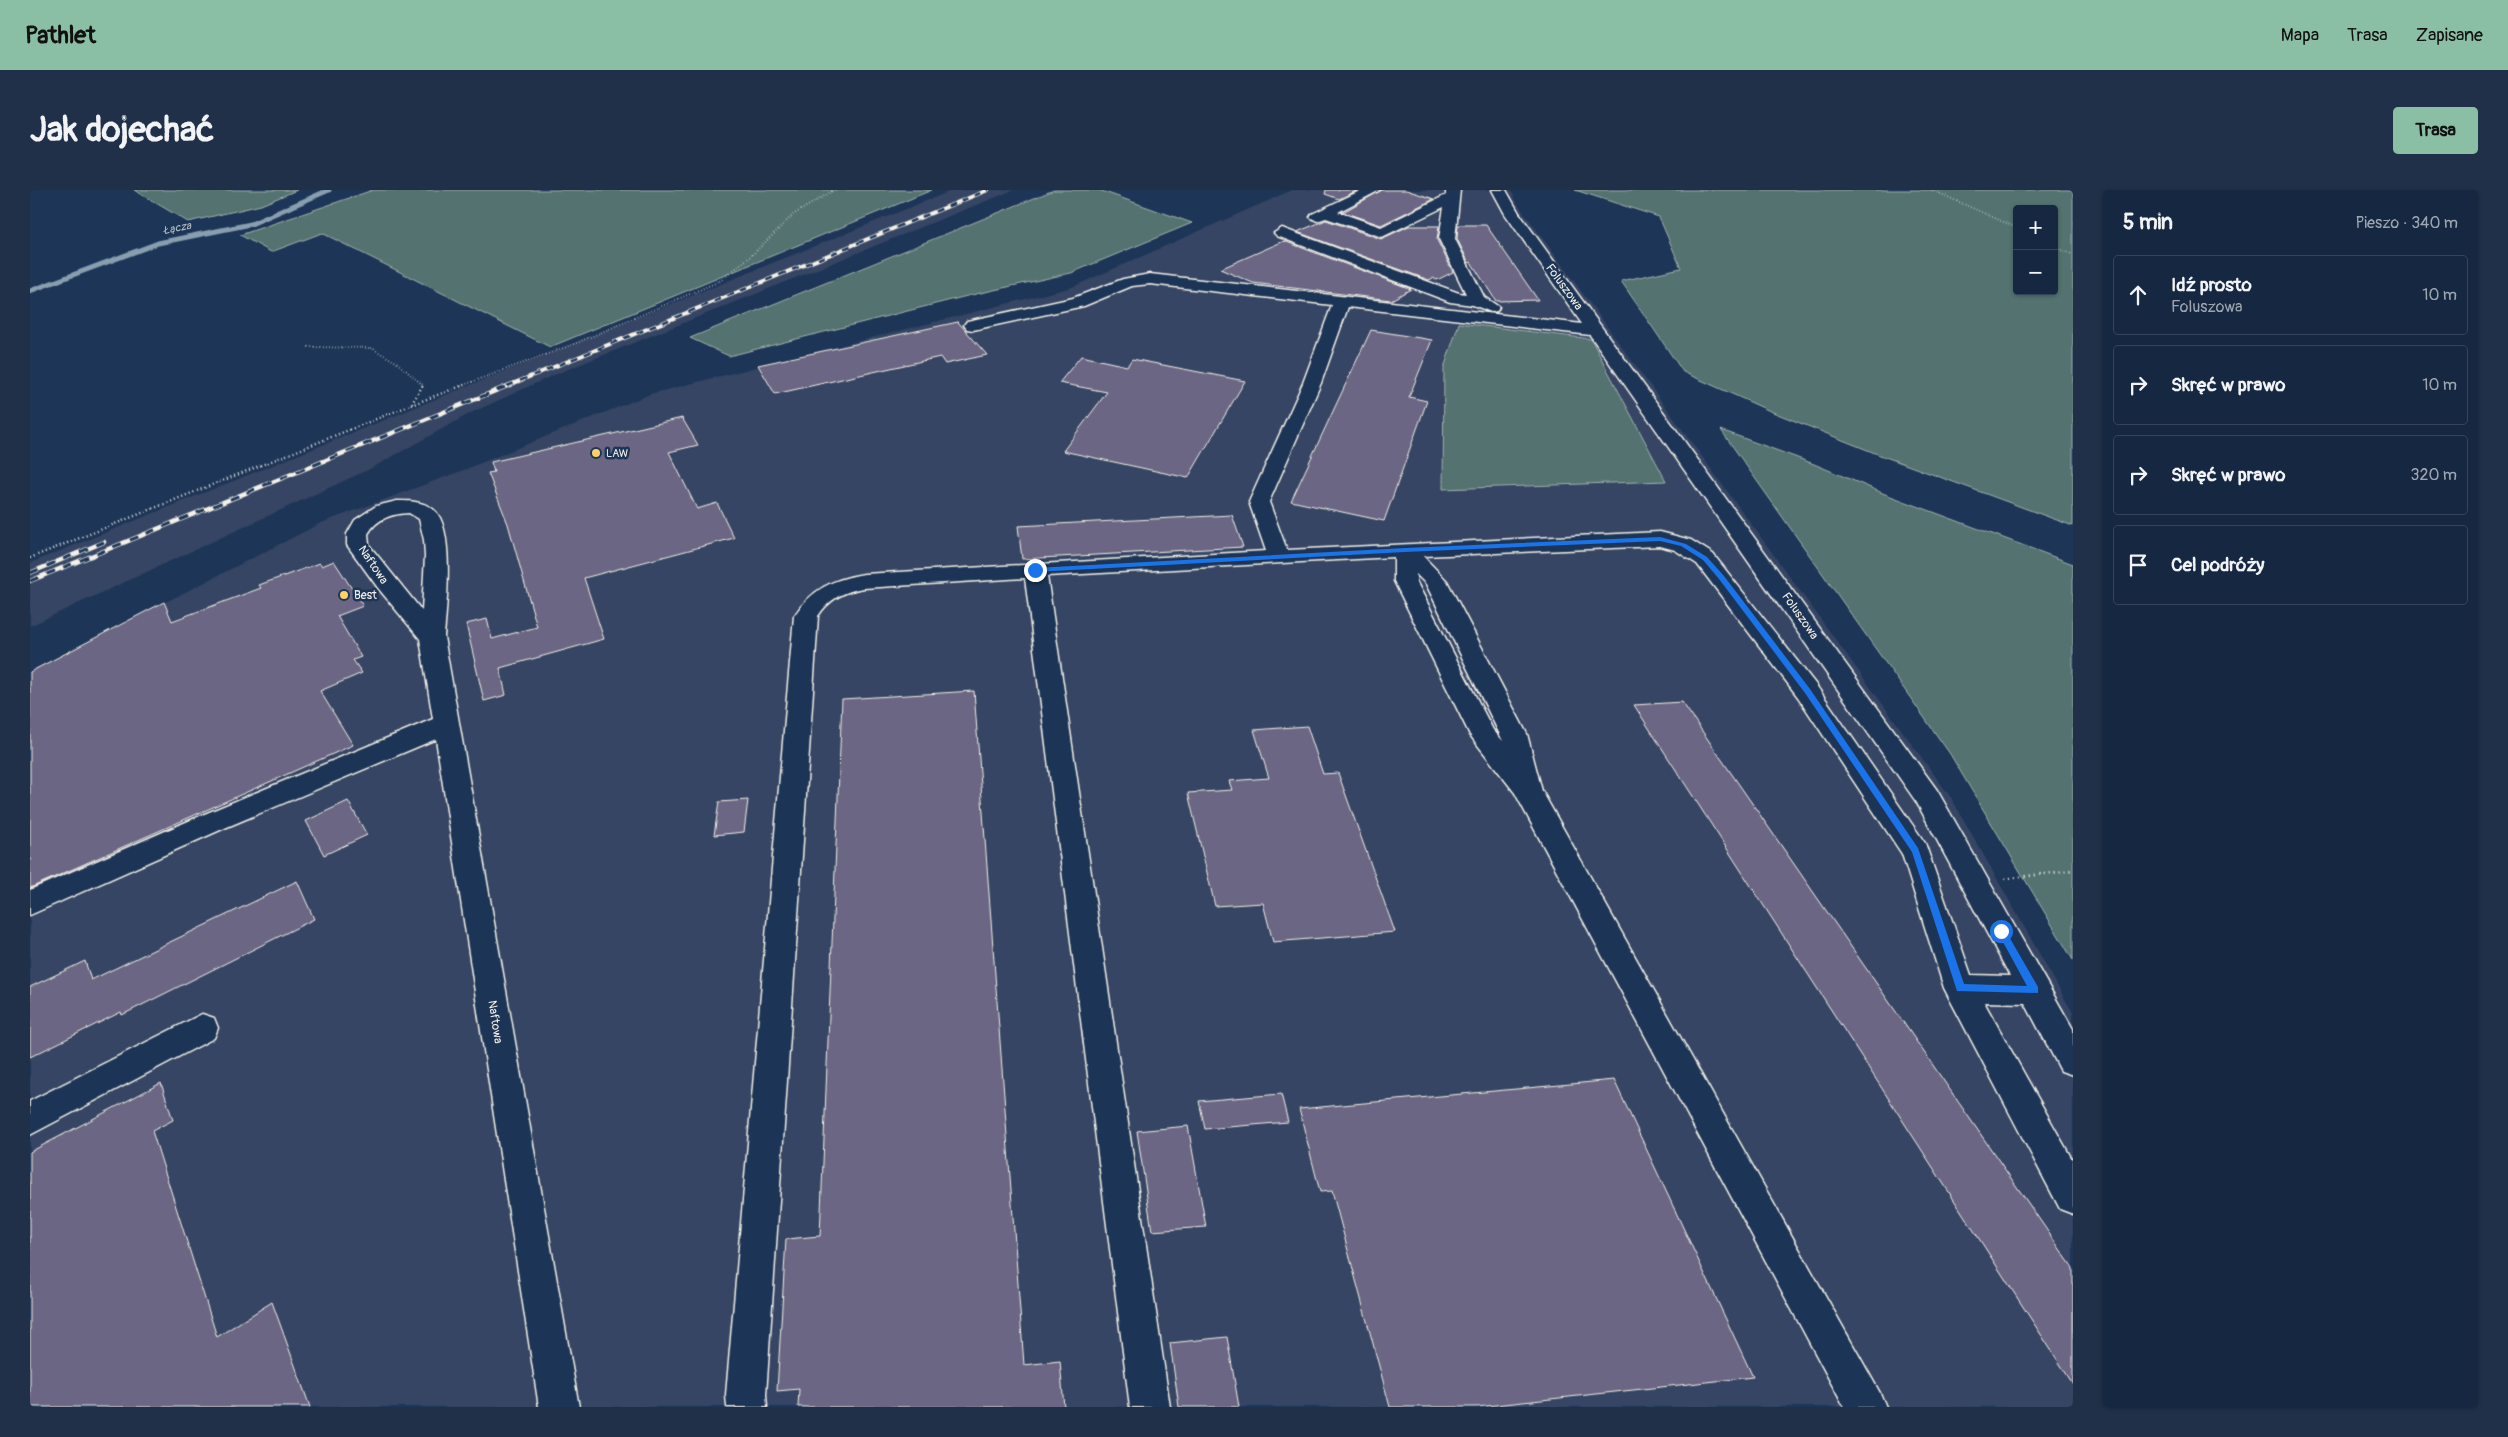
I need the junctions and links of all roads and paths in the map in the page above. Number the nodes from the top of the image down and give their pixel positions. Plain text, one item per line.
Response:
1 (834, 190) edge
2 (1373, 190) edge
3 (1499, 190) edge
4 (1932, 190) edge
5 (1453, 193) edge
6 (1325, 213) junction
7 (2013, 226) edge
8 (2058, 248) edge
9 (2073, 255) edge
10 (1477, 300) junction
11 (1342, 301) junction
12 (1523, 322) junction
13 (973, 325) dead end
14 (1596, 331) junction
15 (308, 347) dead end
16 (395, 411) junction
17 (1405, 550) junction
18 (1279, 557) junction
19 (30, 558) edge
20 (1035, 570) junction
21 (432, 637) junction
22 (446, 724) junction
23 (2073, 870) edge
24 (1974, 882) junction
25 (30, 903) edge
26 (1960, 988) junction
27 (2034, 990) junction
28 (202, 1028) dead end
29 (2073, 1060) edge
30 (30, 1119) edge
31 (2073, 1196) edge
32 (558, 1407) edge
33 (747, 1407) edge
34 (1150, 1407) edge
35 (1866, 1407) edge

1 - 16 path
2 - 6 street
3 - 14 street, Foluszowa
4 - 7 path
5 - 6 street
5 - 10 street
6 - 10 street
8 - 9 path
10 - 12 street
11 - 12 street
11 - 13 street
11 - 18 street
12 - 14 street
14 - 24 street, Foluszowa
15 - 16 path
16 - 19 path
17 - 18 street
17 - 26 street
17 - 35 street
18 - 20 street
20 - 33 street
20 - 34 street
21 - 21 street, Naftowa
21 - 22 street, Naftowa
22 - 25 street
22 - 32 street, Naftowa
23 - 24 path
24 - 27 street, Foluszowa
26 - 27 street
26 - 31 street
27 - 29 street, Foluszowa
28 - 30 street

